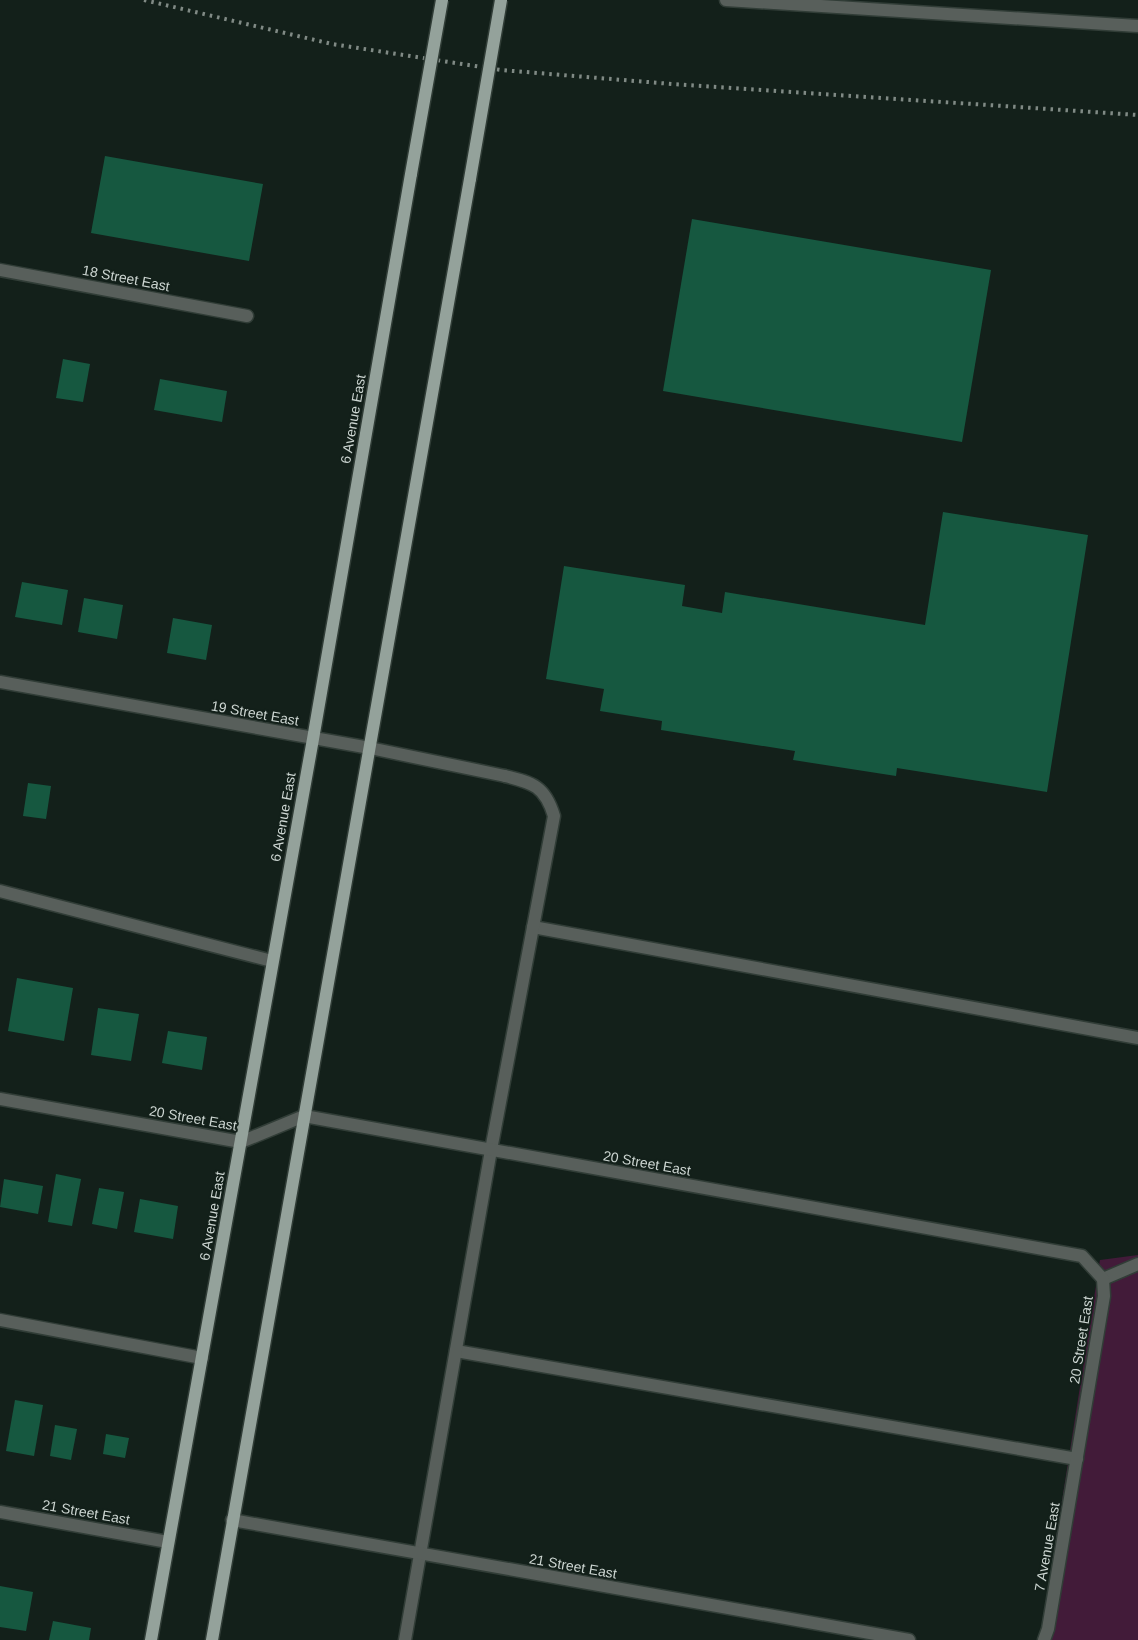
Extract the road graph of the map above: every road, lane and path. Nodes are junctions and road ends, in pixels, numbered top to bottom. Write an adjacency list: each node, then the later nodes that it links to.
1 (442, 0): 8 (main road, 6 Avenue East, bridge)
2 (501, 0): 9 (main road, bridge)
3 (726, 0): 4 (street)
4 (1138, 26)
5 (0, 270): 6 (street, 18 Street East)
6 (247, 316)
7 (0, 682): 8 (street, 19 Street East)
8 (313, 739): 9 (street, 19 Street East); 12 (main road, 6 Avenue East)
9 (370, 748): 11 (street, 19 Street East); 15 (main road)
10 (0, 891): 12 (street)
11 (533, 927): 13 (street); 17 (street, 19 Street East)
12 (272, 960): 16 (main road, 6 Avenue East)
13 (1138, 1038)
14 (0, 1099): 16 (street, 20 Street East)
15 (304, 1116): 16 (street, 20 Street East); 17 (street, 20 Street East); 25 (main road)
16 (241, 1142): 22 (main road, 6 Avenue East)
17 (492, 1150): 19 (street, 20 Street East); 21 (street, 19 Street East)
18 (1138, 1264): 19 (street)
19 (1103, 1279): 23 (street, 20 Street East)
20 (0, 1320): 22 (street)
21 (456, 1351): 23 (street); 27 (street, 19 Street East)
22 (202, 1358): 26 (main road, 6 Avenue East)
23 (1077, 1459): 32 (street, 7 Avenue East)
24 (0, 1512): 26 (street, 21 Street East)
25 (232, 1520): 27 (street, 21 Street East); 29 (main road)
26 (168, 1542): 28 (main road, 6 Avenue East)
27 (419, 1554): 30 (street, 19 Street East); 31 (street, 21 Street East)
28 (151, 1640)
29 (212, 1640)
30 (405, 1640)
31 (909, 1640)
32 (1044, 1640)

